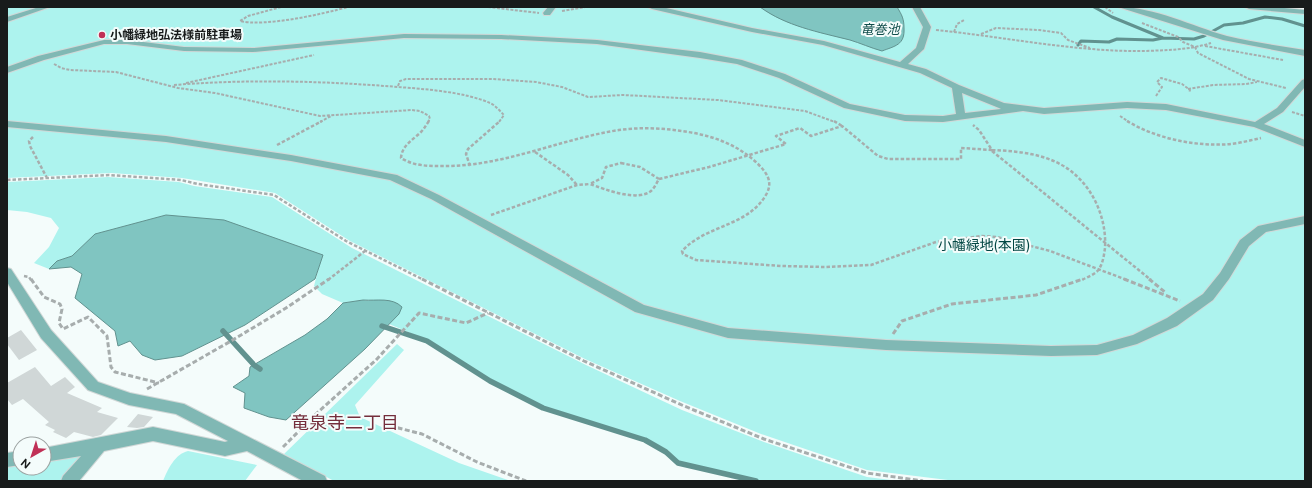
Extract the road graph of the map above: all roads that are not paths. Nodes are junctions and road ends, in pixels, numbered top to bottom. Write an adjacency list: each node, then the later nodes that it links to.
1 (46, 7): 8 (street)
2 (652, 7): 10 (street)
3 (916, 7): 10 (street)
4 (1124, 7): 9 (street)
5 (1249, 7): 6 (street)
6 (1269, 8): 7 (street)
7 (1305, 12)
8 (7, 20)
9 (1305, 53)
10 (902, 65): 13 (street)
11 (7, 70): 15 (street)
12 (1305, 82): 17 (street)
13 (956, 87): 14 (street); 15 (street)
14 (1021, 109): 15 (street); 17 (street)
15 (962, 116)
16 (7, 124): 19 (street)
17 (1257, 125): 18 (street)
18 (1305, 144)
19 (1305, 220)
20 (9, 276): 21 (street)
21 (250, 444): 22 (street); 25 (street)
22 (99, 446): 23 (street); 24 (street)
23 (52, 454)
24 (69, 481)
25 (319, 481)

